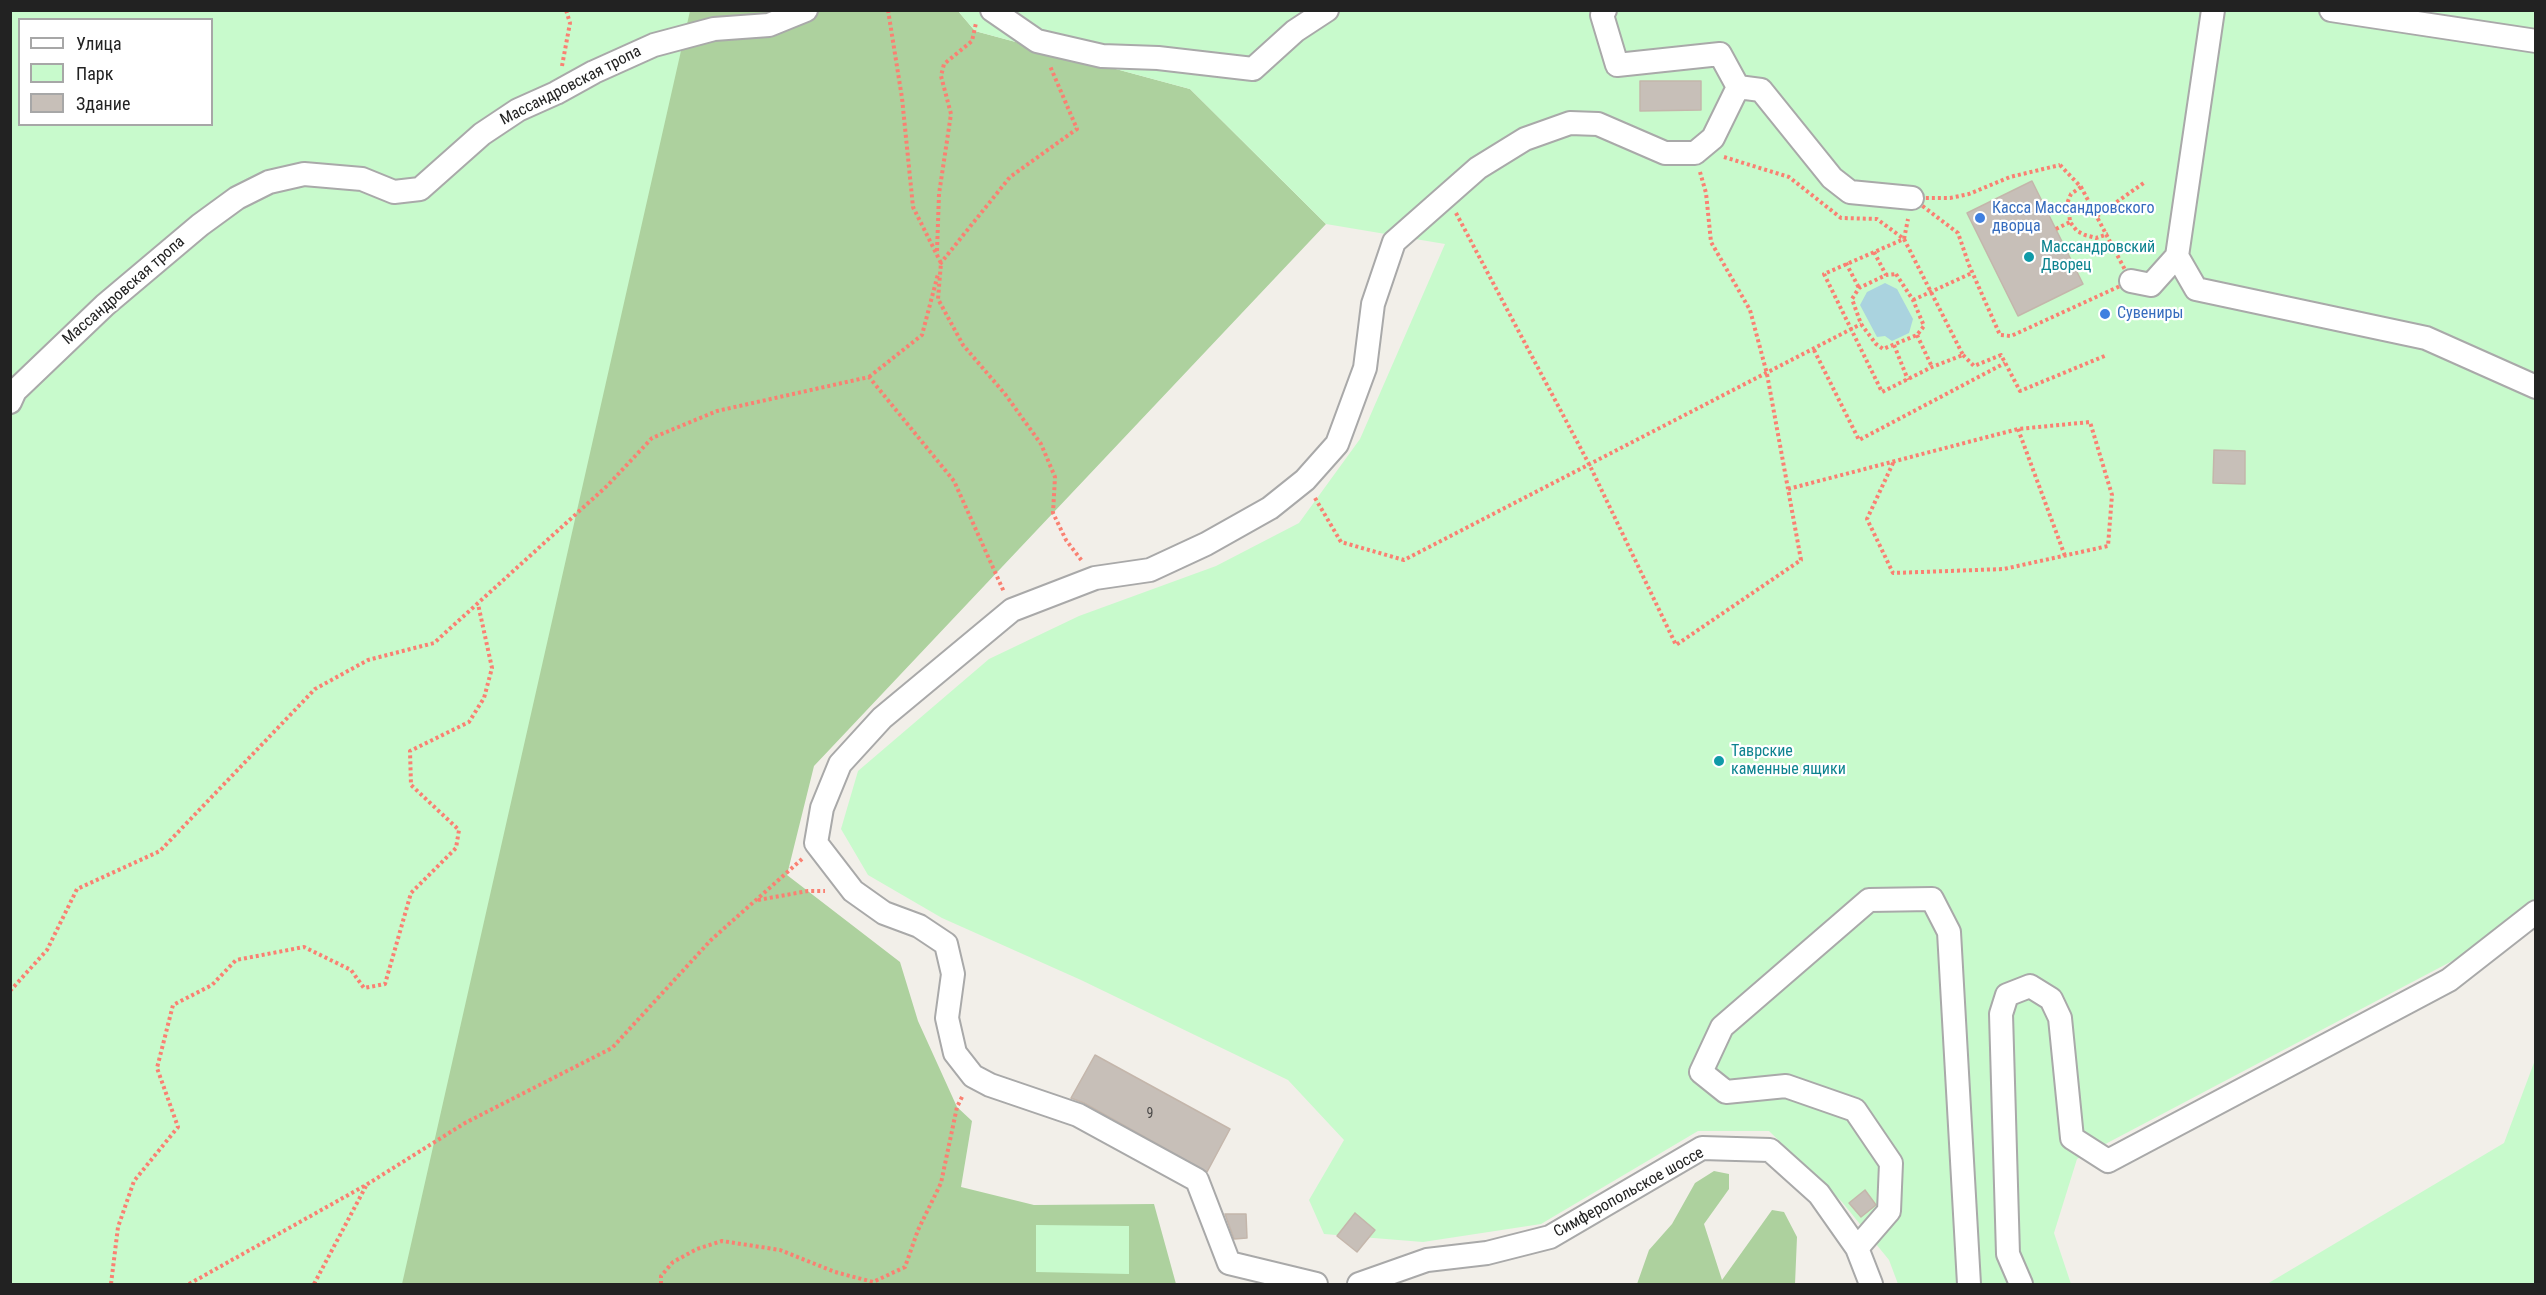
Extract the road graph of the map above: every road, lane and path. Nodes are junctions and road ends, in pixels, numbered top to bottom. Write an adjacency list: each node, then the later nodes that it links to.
1 (566, 10): 12 (path)
2 (806, 10): 12 (street, Массандровская тропа)
3 (888, 10): 24 (path)
4 (1327, 10): 9 (street)
5 (1605, 10): 11 (street)
6 (2213, 10): 25 (street)
7 (2331, 10): 10 (street)
8 (985, 14): 9 (street); 24 (path)
9 (1037, 41): 26 (path)
10 (2535, 41)
11 (1738, 87): 13 (street); 17 (street)
12 (556, 93): 47 (street, Массандровская тропа)
13 (1695, 153): 16 (street); 22 (path); 43 (path)
14 (2145, 182): 18 (path)
15 (2080, 187): 17 (path); 18 (path); 19 (path)
16 (1447, 195): 50 (path); 51 (street)
17 (1912, 198): 28 (path)
18 (2097, 216): 21 (path)
19 (2070, 222): 20 (path); 21 (path)
20 (2056, 229)
21 (2108, 234): 30 (path)
22 (1904, 239): 23 (path); 32 (path)
23 (1874, 252): 27 (path); 29 (path)
24 (937, 255): 26 (path)
25 (2177, 256): 30 (street); 46 (street)
26 (940, 263): 44 (path); 54 (path)
27 (1846, 263): 31 (path); 35 (path)
28 (1972, 273): 30 (path); 32 (path)
29 (1886, 275): 31 (path); 33 (path)
30 (2131, 281)
31 (1859, 288): 34 (path)
32 (1929, 292): 33 (path); 39 (path)
33 (1913, 300): 36 (path)
34 (1861, 324): 35 (path); 37 (path)
35 (1852, 328): 38 (path); 45 (path)
36 (1917, 335): 37 (path); 42 (path)
37 (1894, 345): 45 (path)
38 (1815, 350): 41 (path); 43 (path)
39 (1962, 356): 41 (path); 42 (path)
40 (2107, 356): 41 (path)
41 (2005, 363)
42 (1932, 367): 45 (path)
43 (1767, 374): 50 (path); 52 (path)
44 (868, 377): 55 (path); 56 (path)
45 (1908, 380)
46 (2535, 387)
47 (10, 402)
48 (2018, 429): 49 (path); 53 (path); 53 (path)
49 (1894, 461): 52 (path); 53 (path)
50 (1590, 466): 51 (path); 52 (path)
51 (1305, 480): 54 (street)
52 (1788, 489)
53 (2066, 556)
54 (1095, 578): 56 (street)
55 (478, 604): 61 (path); 65 (path)
56 (1012, 610): 57 (street)
57 (816, 843): 58 (street); 59 (path)
58 (854, 891): 59 (path); 62 (street)
59 (757, 900): 63 (path)
60 (2535, 912): 73 (street)
61 (10, 991)
62 (972, 1076): 68 (path); 69 (street)
63 (366, 1185): 66 (path); 67 (path)
64 (1857, 1248): 70 (street, Симферопольское шоссе); 71 (street, Симферопольское шоссе); 72 (street)
65 (111, 1284)
66 (189, 1284)
67 (314, 1284)
68 (661, 1284)
69 (1316, 1284)
70 (1359, 1284)
71 (1871, 1284)
72 (1969, 1284)
73 (2020, 1284)

